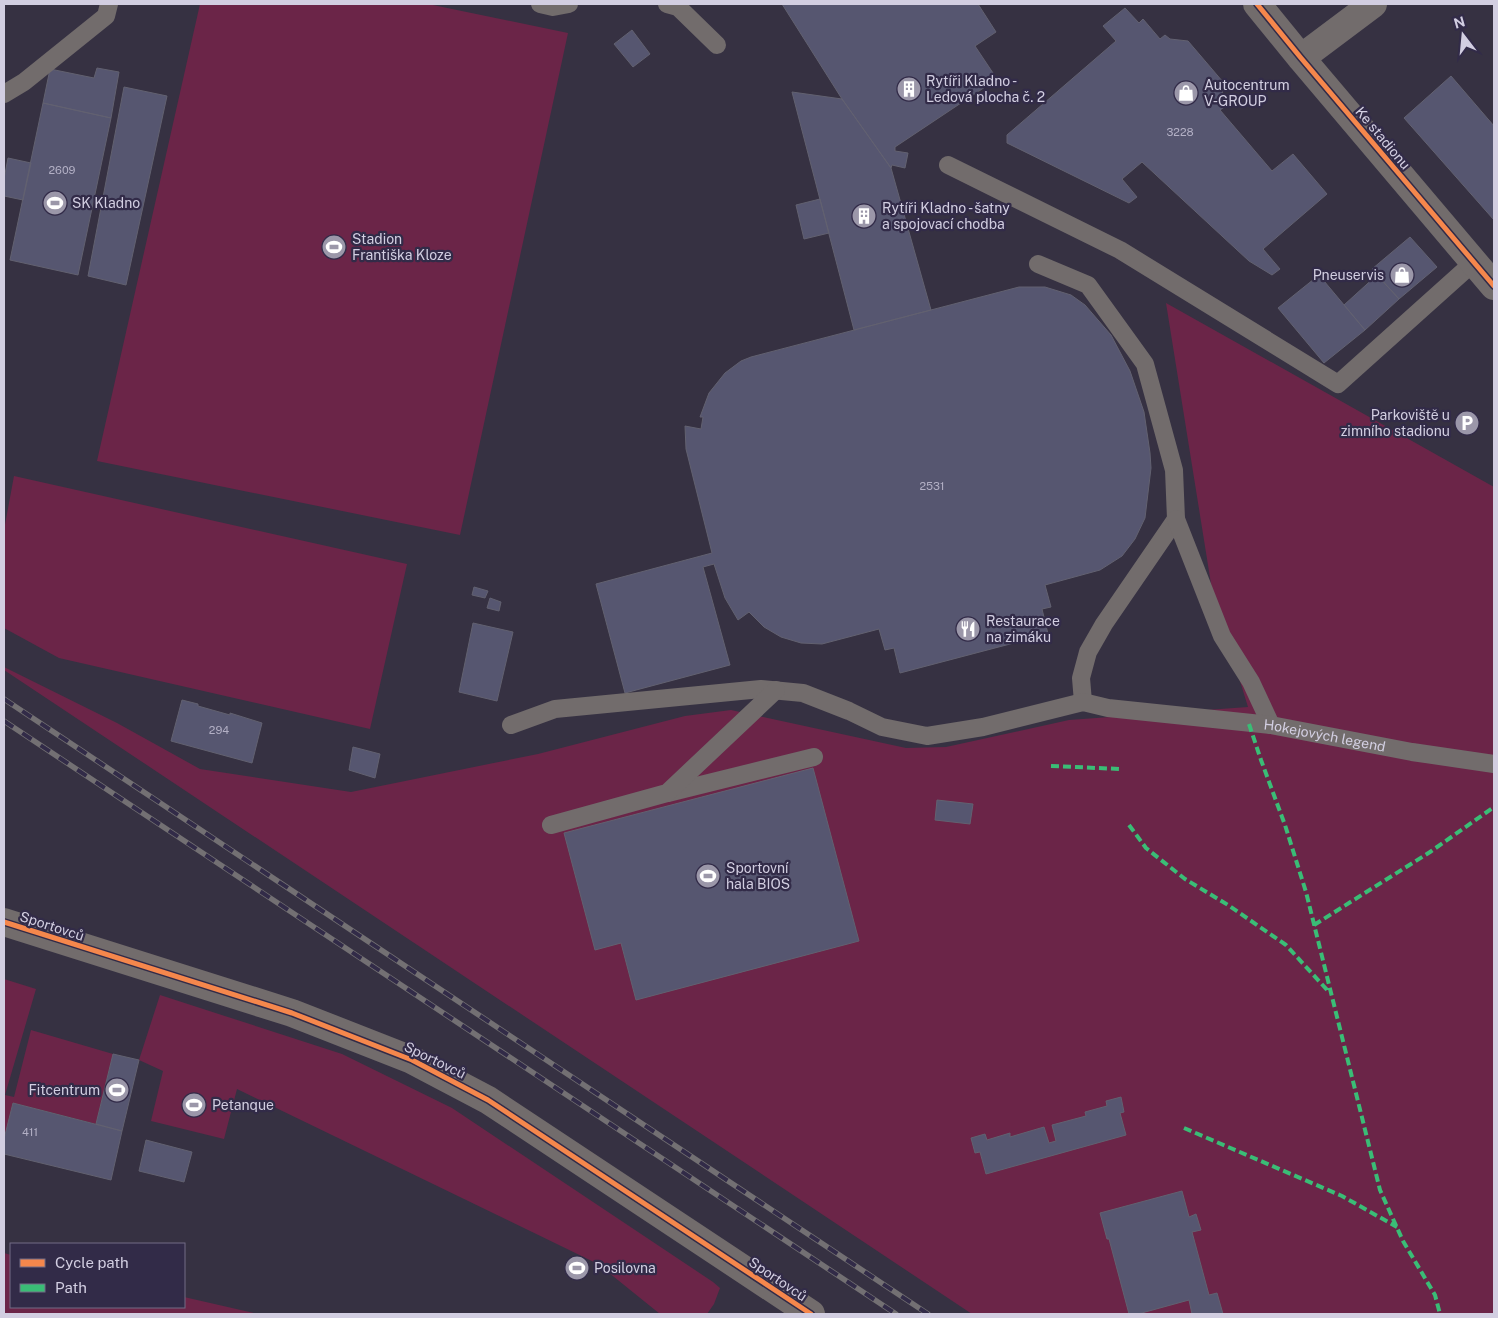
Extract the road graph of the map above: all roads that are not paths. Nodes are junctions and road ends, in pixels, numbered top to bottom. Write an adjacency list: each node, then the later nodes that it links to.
1 (108, 4): 9 (lane)
2 (540, 4): 3 (lane)
3 (569, 4)
4 (667, 4): 7 (lane)
5 (1257, 4): 8 (street, Ke stadionu)
6 (1373, 4): 8 (street)
7 (717, 45)
8 (1301, 58): 11 (street, Ke stadionu)
9 (4, 94)
10 (948, 165): 11 (lane)
11 (1474, 262): 13 (street, Ke stadionu)
12 (1038, 264): 14 (lane)
13 (1494, 286)
14 (1176, 519): 16 (lane); 18 (lane)
15 (776, 690): 16 (lane); 17 (lane); 21 (lane)
16 (1083, 702): 18 (lane, Hokejových legend)
17 (511, 725)
18 (1271, 725): 20 (lane, Hokejových legend)
19 (814, 757): 21 (lane)
20 (1494, 764)
21 (667, 793): 22 (lane)
22 (551, 825)
23 (4, 922): 24 (street, Sportovců)
24 (811, 1314)

